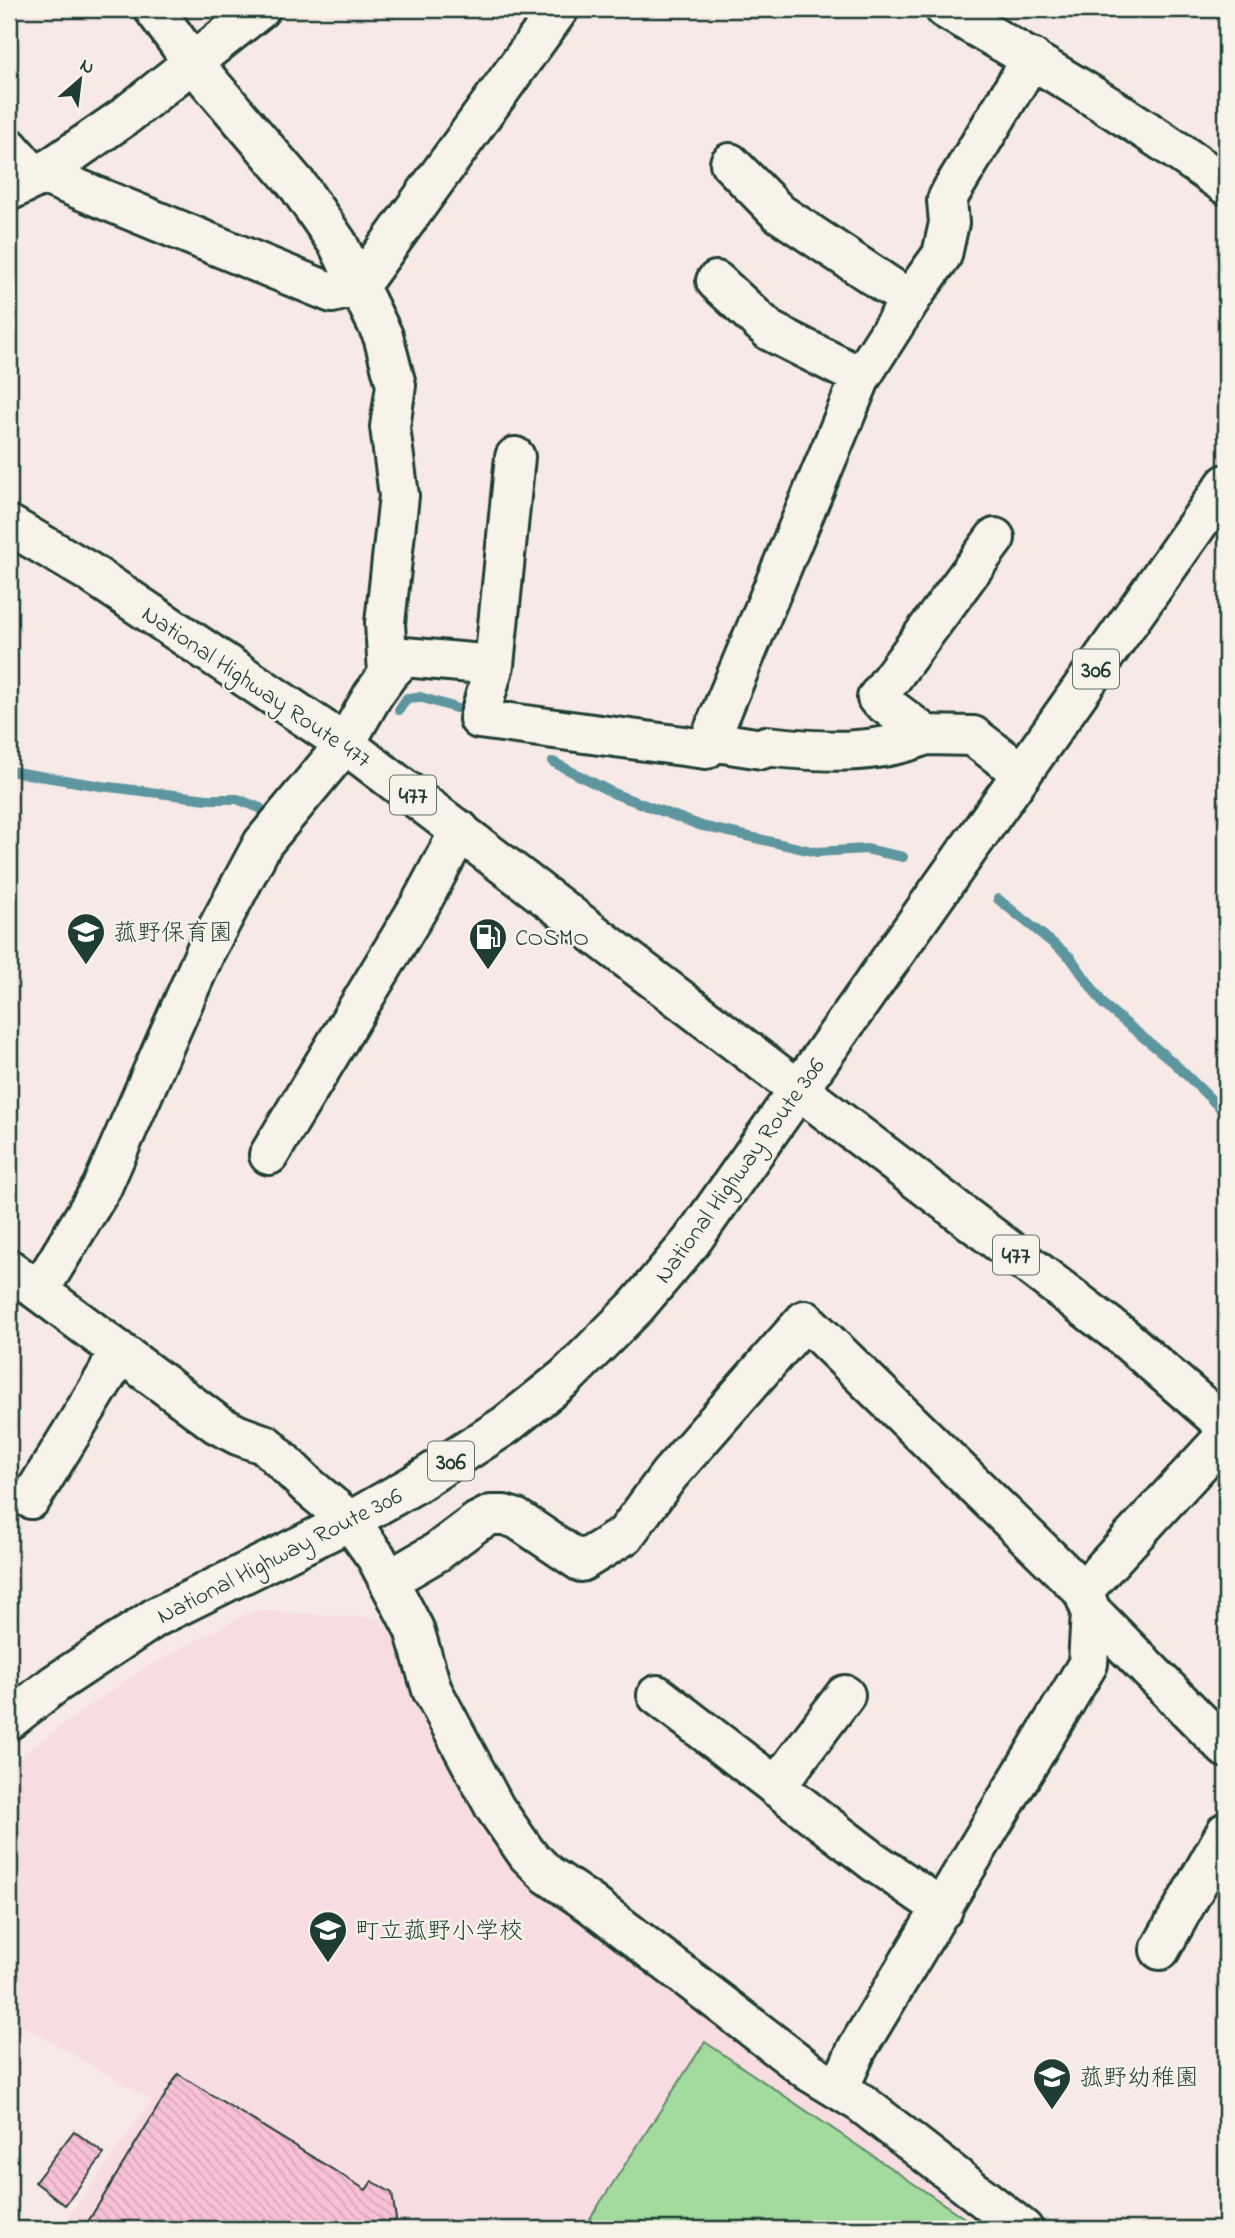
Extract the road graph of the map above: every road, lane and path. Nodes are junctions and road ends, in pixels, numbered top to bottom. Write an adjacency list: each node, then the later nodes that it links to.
1 (154, 9): 6 (main road)
2 (260, 9): 6 (main road)
3 (559, 9): 12 (main road)
4 (945, 9): 5 (main road)
5 (1032, 58): 10 (main road); 13 (main road)
6 (192, 63): 9 (main road); 12 (main road)
7 (9, 147): 9 (main road)
8 (730, 163): 13 (main road)
9 (29, 181): 12 (main road)
10 (1226, 185)
11 (716, 281): 14 (main road)
12 (359, 286): 20 (main road)
13 (909, 300): 14 (main road)
14 (861, 377): 22 (main road)
15 (515, 457): 19 (main road)
16 (1226, 484): 24 (main road, National Highway Route 306 / 306)
17 (9, 525): 23 (main road, National Highway Route 477 / 477)
18 (995, 538): 21 (main road)
19 (494, 665): 20 (main road); 22 (main road)
20 (388, 674): 23 (main road)
21 (926, 735): 22 (main road); 24 (main road)
22 (710, 741)
23 (345, 744): 25 (main road, National Highway Route 477 / 477); 29 (main road)
24 (1022, 773): 26 (main road, National Highway Route 306 / 306)
25 (460, 830): 26 (main road, National Highway Route 477 / 477); 27 (main road)
26 (799, 1091): 31 (main road, National Highway Route 477 / 477); 34 (main road, National Highway Route 306 / 306)
27 (269, 1155)
28 (9, 1269): 29 (main road)
29 (39, 1291): 30 (main road)
30 (117, 1349): 33 (main road); 34 (main road)
31 (1226, 1426)
32 (1226, 1435): 36 (main road)
33 (31, 1499)
34 (350, 1521): 35 (main road); 39 (main road, National Highway Route 306 / 306)
35 (389, 1580): 36 (main road); 45 (main road)
36 (1087, 1601): 40 (main road); 43 (main road)
37 (657, 1695): 41 (main road)
38 (845, 1695): 41 (main road)
39 (9, 1720)
40 (1226, 1748)
41 (776, 1787): 43 (main road)
42 (1226, 1832): 44 (main road)
43 (943, 1909): 45 (main road)
44 (1160, 1950)
45 (839, 2089): 46 (main road)
46 (1023, 2229)

